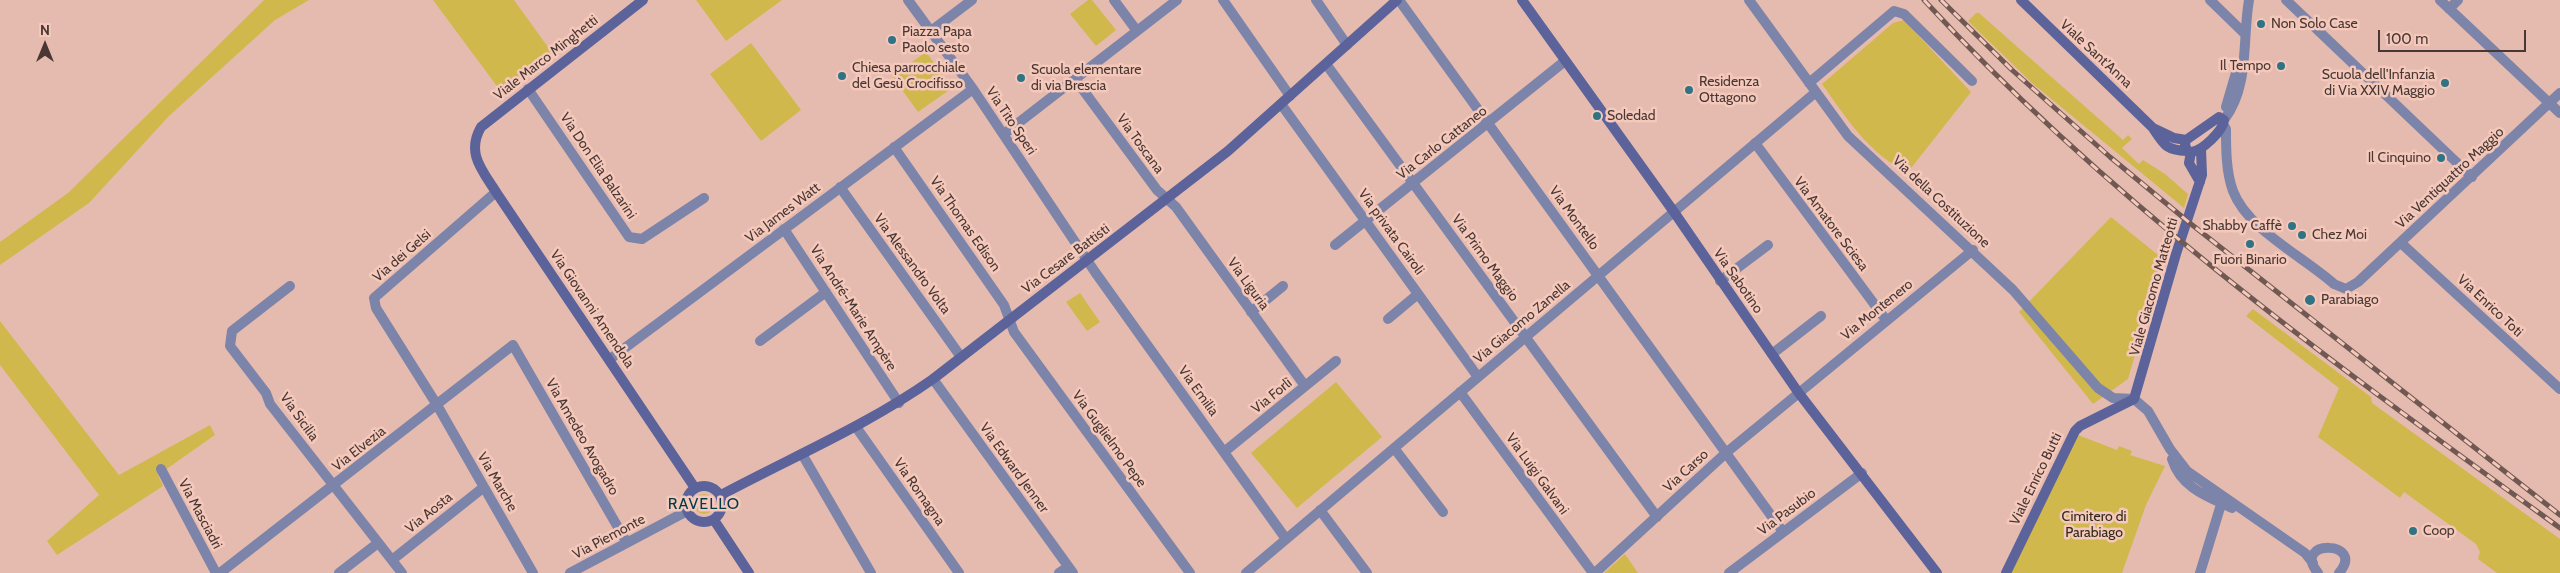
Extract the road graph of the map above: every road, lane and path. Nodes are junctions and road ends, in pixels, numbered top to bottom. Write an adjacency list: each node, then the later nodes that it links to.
1 (643, 0): 27 (street, Viale Marco Minghetti)
2 (908, 0): 18 (street, Via Tito Speri)
3 (972, 0): 18 (street)
4 (1114, 0): 19 (street)
5 (1177, 0): 19 (street)
6 (1223, 0): 31 (street)
7 (1316, 0): 21 (street)
8 (1398, 0): 21 (street, Via Cesare Battisti); 36 (street, Via Montello)
9 (1522, 0): 22 (street, Via Sabotino)
10 (1749, 0): 26 (street, Via della Costituzione)
11 (2021, 0): 41 (street, Viale Sant'Anna)
12 (2210, 0): 20 (street)
13 (2249, 0): 20 (street)
14 (2286, 0): 43 (street)
15 (2440, 0): 17 (street)
16 (2458, 0): 17 (street)
17 (2449, 9): 32 (street)
18 (931, 31): 28 (street, Via Tito Speri)
19 (1137, 31): 24 (street)
20 (2245, 34): 35 (street)
21 (1347, 45): 23 (street, Via Cesare Battisti)
22 (1565, 61): 36 (street, Via Carlo Cattaneo); 50 (street, Via Sabotino)
23 (1326, 64): 31 (street, Via Cesare Battisti); 45 (street, Via Primo Maggio)
24 (1075, 79): 37 (street); 49 (street, Via Toscana)
25 (1972, 81): 26 (street)
26 (1809, 83): 29 (street, Via della Costituzione)
27 (528, 89): 38 (street, Viale Marco Minghetti); 48 (street, Via Don Elia Balzarini)
28 (973, 89): 37 (street, Via Tito Speri); 40 (street, Via James Watt)
29 (1816, 92): 39 (street, Via Giacomo Zanella); 56 (street, Via della Costituzione)
30 (2560, 93): 32 (street, Via Ventiquattro Maggio)
31 (1290, 96): 33 (street, Via Cesare Battisti)
32 (2550, 103): 34 (street); 43 (street, Via Ventiquattro Maggio)
33 (1281, 104): 49 (street, Via Cesare Battisti); 51 (street, Via privata Cairoli)
34 (2560, 113)
35 (2222, 120): 41 (street); 42 (street); 53 (street, Via Ventiquattro Maggio)
36 (1488, 124): 45 (street, Via Carlo Cattaneo); 58 (street, Via Montello)
37 (1004, 134): 57 (street, Via Tito Speri)
38 (475, 144): 47 (street, Via Giovanni Amendola)
39 (1755, 144): 50 (street, Via Giacomo Zanella); 68 (street, Via Amatore Sciesa)
40 (894, 147): 46 (street, Via James Watt); 66 (street, Via Thomas Edison)
41 (2188, 148): 42 (street); 44 (street)
42 (2201, 149): 44 (street, Viale Giacomo Matteotti)
43 (2472, 177): 53 (street, Via Ventiquattro Maggio)
44 (2200, 182): 82 (street, Viale Giacomo Matteotti)
45 (1413, 183): 51 (street, Via Carlo Cattaneo); 69 (street, Via Primo Maggio)
46 (840, 188): 52 (street, Via James Watt); 73 (street, Via Alessandro Volta)
47 (496, 192): 74 (street, Via Giovanni Amendola); 84 (street, Via dei Gelsi)
48 (704, 198)
49 (1167, 199): 57 (street, Via Cesare Battisti); 64 (street, Via Liguria)
50 (1674, 212): 58 (street, Via Giacomo Zanella); 59 (street, Via Sabotino)
51 (1366, 221): 54 (street, Via Carlo Cattaneo); 63 (street, Via privata Cairoli)
52 (784, 229): 62 (street, Via André-Marie Ampère); 74 (street, Via James Watt)
53 (2401, 243): 79 (street, Via Enrico Toti)
54 (1335, 245)
55 (1768, 245): 59 (street)
56 (1973, 250): 68 (street, Via Montenero); 82 (street, Via della Costituzione)
57 (1088, 260): 66 (street, Via Cesare Battisti); 87 (street, Via Emilia)
58 (1598, 276): 69 (street, Via Giacomo Zanella); 88 (street, Via Montello)
59 (1720, 281): 72 (street, Via Sabotino)
60 (290, 286): 92 (street, Via Sicilia)
61 (1283, 286): 64 (street)
62 (826, 292): 70 (street); 83 (street, Via André-Marie Ampère)
63 (1418, 294): 67 (street); 76 (street, Via privata Cairoli)
64 (1251, 312): 78 (street, Via Liguria)
65 (1822, 316): 72 (street)
66 (1010, 319): 73 (street, Via Cesare Battisti); 122 (street, Via Guglielmo Pepe)
67 (1388, 319)
68 (1886, 320): 81 (street, Via Montenero)
69 (1526, 337): 76 (street, Via Giacomo Zanella); 100 (street, Via Primo Maggio)
70 (760, 341)
71 (513, 345): 84 (street, Via Elvezia); 106 (street, Via Amedeo Avogadro)
72 (1772, 354): 81 (street, Via Sabotino)
73 (961, 357): 77 (street, Via Cesare Battisti)
74 (610, 358): 94 (street, Via Giovanni Amendola)
75 (1336, 361): 78 (street, Via Forlì)
76 (1478, 377): 80 (street, Via Giacomo Zanella)
77 (933, 379): 83 (street, Via Cesare Battisti); 110 (street, Via Edward Jenner)
78 (1305, 386): 87 (street, Via Forlì)
79 (2560, 389)
80 (1460, 392): 86 (street, Via Giacomo Zanella); 125 (street, Via Luigi Galvani)
81 (1798, 392): 88 (street, Via Carso); 91 (street, Via Sabotino)
82 (2134, 399): 96 (street); 128 (street, Viale Enrico Butti)
83 (899, 403): 85 (street, Via Cesare Battisti)
84 (437, 405): 92 (street, Via Elvezia); 93 (street, Via Marche)
85 (856, 427): 89 (street, Via Cesare Battisti); 120 (street, Via Romagna)
86 (1394, 448): 97 (street, Via Giacomo Zanella); 99 (street)
87 (1224, 452): 103 (street, Via Emilia)
88 (1726, 452): 100 (street, Via Carso); 102 (street, Via Montello)
89 (802, 454): 95 (street, Via Cesare Battisti); 119 (street)
90 (161, 469): 112 (street, Via Masciadri)
91 (1862, 473): 102 (street, Via Pasubio); 127 (street, Via Sabotino)
92 (334, 486): 105 (street, Via Sicilia); 113 (street, Via Elvezia)
93 (484, 487): 108 (street, Via Aosta); 116 (street, Via Marche)
94 (695, 488): 95 (street); 98 (street)
95 (721, 495): 101 (street)
96 (2223, 500): 104 (street); 129 (street)
97 (1320, 510): 103 (street, Via Giacomo Zanella); 124 (street)
98 (687, 511): 101 (street); 106 (street, Via Piemonte)
99 (1443, 512)
100 (1657, 517): 125 (street, Via Carso)
101 (714, 520): 118 (street)
102 (1783, 532): 126 (street, Via Pasubio)
103 (1286, 539): 123 (street, Via Giacomo Zanella)
104 (2285, 539): 107 (street); 109 (street)
105 (378, 543): 108 (street, Via Sicilia); 114 (street)
106 (627, 543): 117 (street, Via Piemonte)
107 (2321, 548): 109 (street); 111 (street)
108 (392, 560): 115 (street, Via Sicilia)
109 (2315, 569)
110 (1070, 570): 121 (street)
111 (2343, 570)
112 (216, 573)
113 (220, 573)
114 (339, 573)
115 (402, 573)
116 (533, 573)
117 (570, 573)
118 (750, 573)
119 (871, 573)
120 (959, 573)
121 (1059, 573)
122 (1190, 573)
123 (1246, 573)
124 (1367, 573)
125 (1594, 573)
126 (1729, 573)
127 (1937, 573)
128 (2006, 573)
129 (2200, 573)

